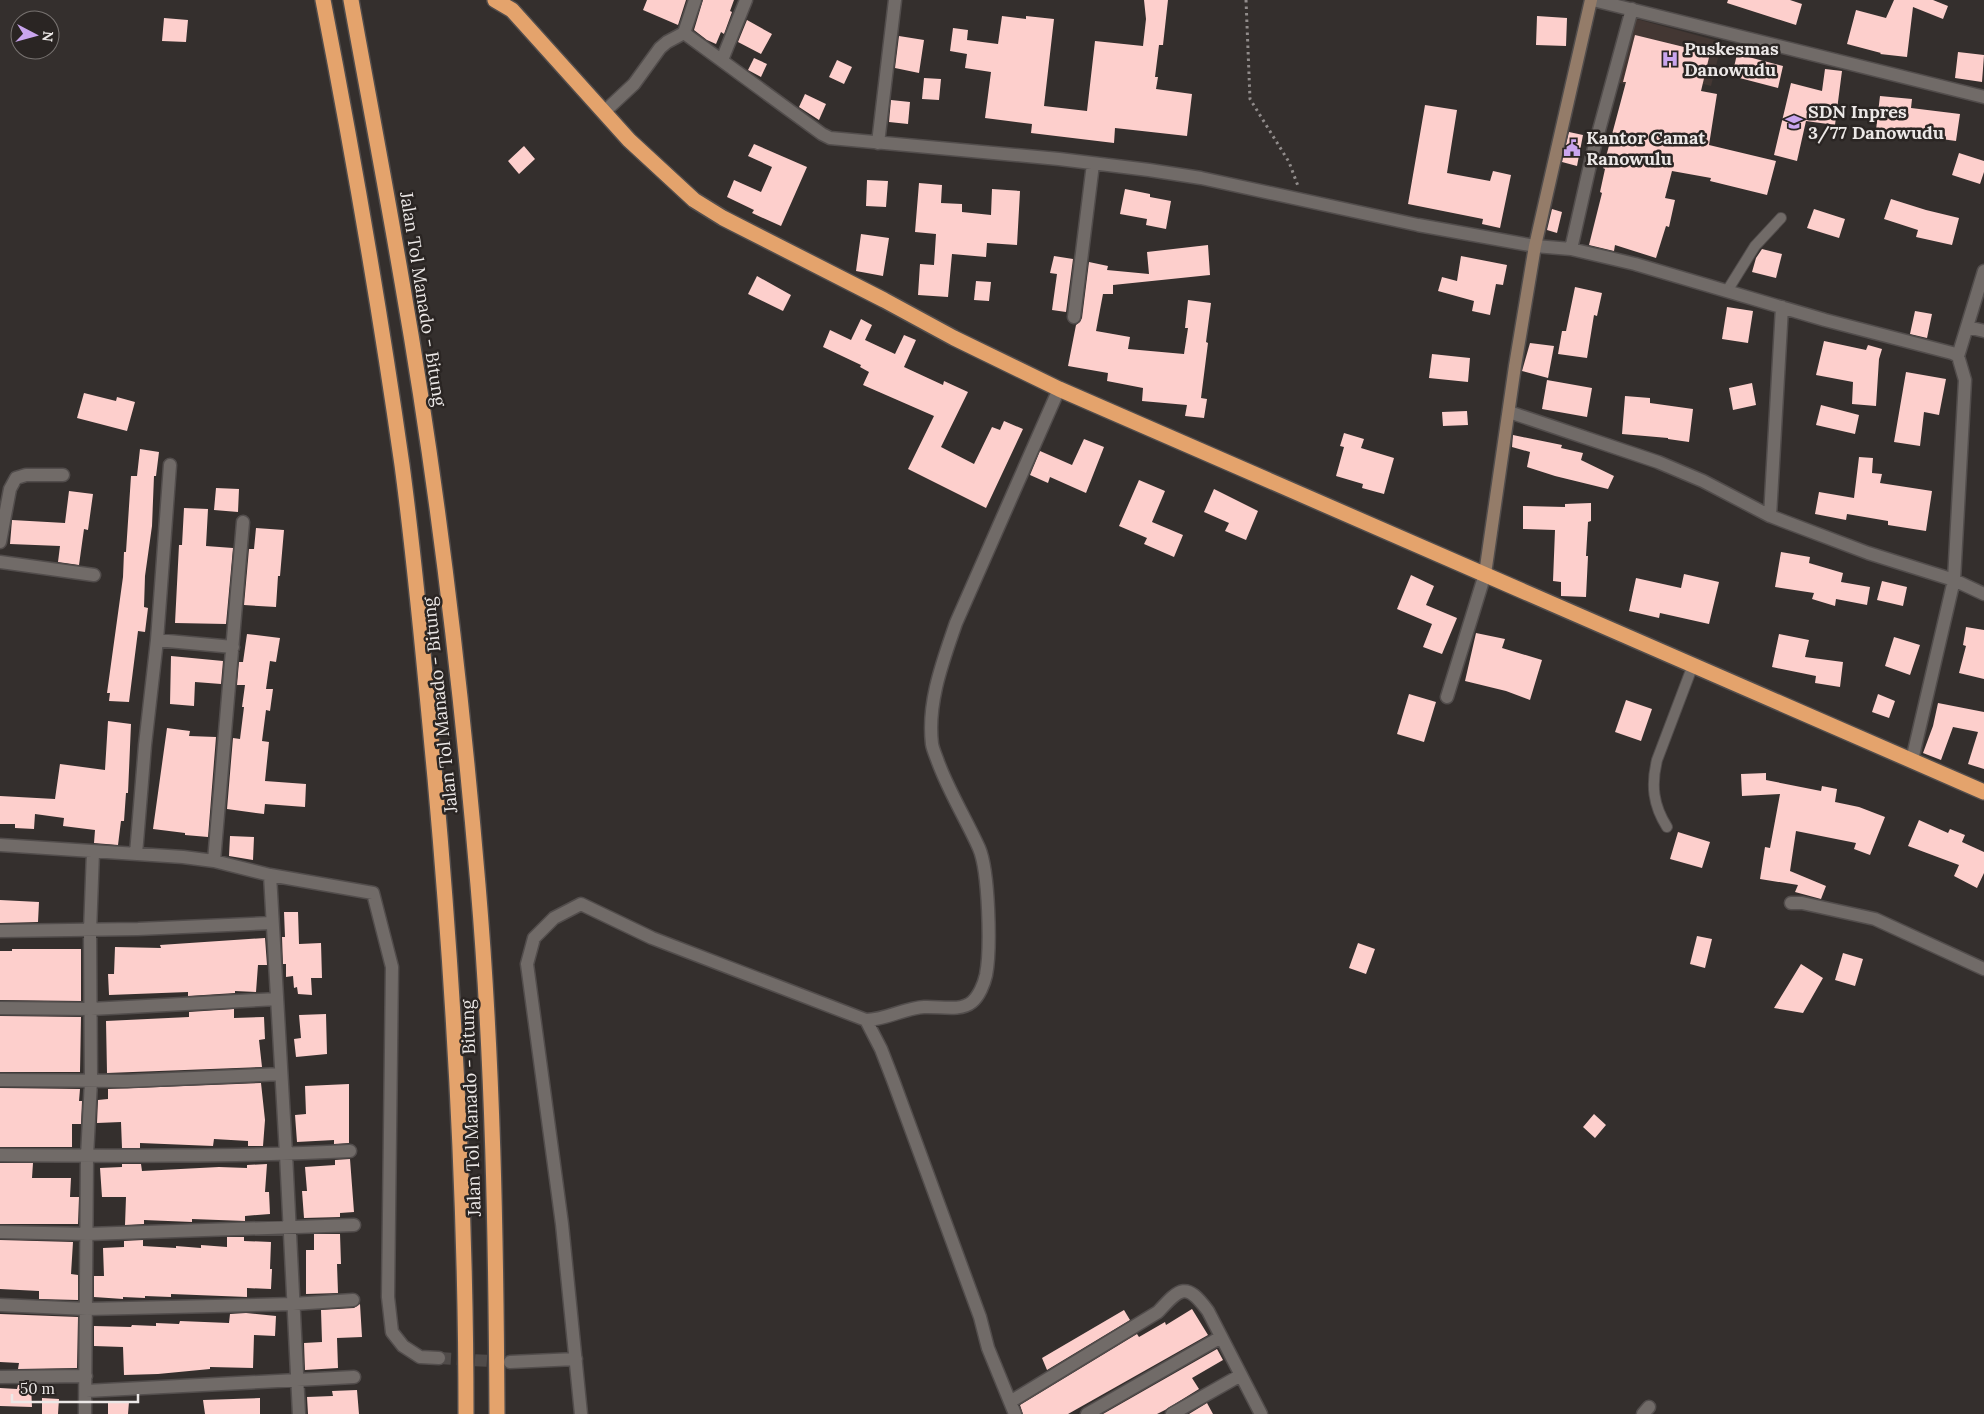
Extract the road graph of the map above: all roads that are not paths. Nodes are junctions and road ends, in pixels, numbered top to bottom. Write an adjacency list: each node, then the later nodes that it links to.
1 (324, 0): 87 (highway, Jalan Tol Manado - Bitung)
2 (351, 0): 88 (highway, Jalan Tol Manado - Bitung)
3 (495, 0): 8 (highway)
4 (695, 0): 10 (street)
5 (746, 0): 11 (street)
6 (895, 0): 14 (street)
7 (1592, 0): 9 (street); 17 (street)
8 (508, 5): 13 (highway)
9 (1632, 9): 12 (street); 18 (street)
10 (684, 33): 11 (street); 13 (street)
11 (722, 60): 14 (street)
12 (1984, 97)
13 (603, 113): 26 (highway)
14 (878, 143): 15 (street)
15 (1093, 164): 17 (street); 22 (street)
16 (1781, 218): 20 (lane)
17 (1535, 246): 18 (street); 27 (street)
18 (1571, 249): 20 (street)
19 (1984, 271): 23 (street)
20 (1727, 290): 21 (street)
21 (1782, 306): 25 (street); 30 (street)
22 (1074, 317)
23 (1967, 327): 24 (street); 25 (street)
24 (1984, 331)
25 (1958, 356): 36 (street)
26 (1059, 390): 34 (highway); 58 (street)
27 (1509, 412): 30 (street); 34 (street)
28 (170, 465): 38 (street)
29 (63, 475): 32 (street)
30 (1770, 516): 36 (street)
31 (243, 522): 39 (street)
32 (0, 542)
33 (0, 562): 35 (street)
34 (1485, 574): 40 (highway); 41 (street)
35 (94, 575)
36 (1954, 580): 37 (street); 42 (street)
37 (1984, 594)
38 (157, 640): 39 (street); 47 (street)
39 (233, 647): 48 (street)
40 (1693, 665): 42 (highway); 44 (lane)
41 (1447, 697)
42 (1912, 760): 43 (highway)
43 (1984, 792)
44 (1667, 827)
45 (0, 845): 46 (street)
46 (93, 852): 47 (street); 53 (street)
47 (136, 854): 48 (street)
48 (214, 861): 49 (street)
49 (270, 875): 51 (street); 75 (street)
50 (1791, 903): 54 (street)
51 (271, 923): 53 (street); 55 (street)
52 (0, 931): 53 (street)
53 (90, 931): 57 (street)
54 (1984, 969)
55 (278, 999): 57 (street); 59 (street)
56 (0, 1008): 57 (street)
57 (91, 1009): 61 (street)
58 (866, 1020): 76 (street); 84 (street)
59 (281, 1074): 61 (street); 63 (street)
60 (0, 1080): 61 (street)
61 (91, 1082): 65 (street)
62 (350, 1151): 63 (street)
63 (286, 1154): 65 (street); 67 (street)
64 (0, 1155): 65 (street)
65 (87, 1156): 69 (street)
66 (354, 1225): 67 (street)
67 (290, 1228): 69 (street); 71 (street)
68 (0, 1232): 69 (street)
69 (88, 1234): 73 (street)
70 (353, 1300): 71 (street)
71 (293, 1304): 73 (street); 82 (street)
72 (0, 1305): 73 (street)
73 (87, 1310): 79 (street)
74 (1221, 1337): 78 (street); 84 (street); 90 (street)
75 (439, 1358)
76 (576, 1358): 77 (street); 89 (street)
77 (510, 1362)
78 (1240, 1375): 91 (street); 92 (street)
79 (86, 1376): 80 (street); 83 (street)
80 (0, 1377)
81 (354, 1377): 82 (street)
82 (297, 1380): 83 (street); 86 (street)
83 (86, 1391): 85 (street)
84 (1012, 1408)
85 (85, 1414)
86 (298, 1414)
87 (466, 1414)
88 (497, 1414)
89 (581, 1414)
90 (1087, 1414)
91 (1172, 1414)
92 (1261, 1414)

